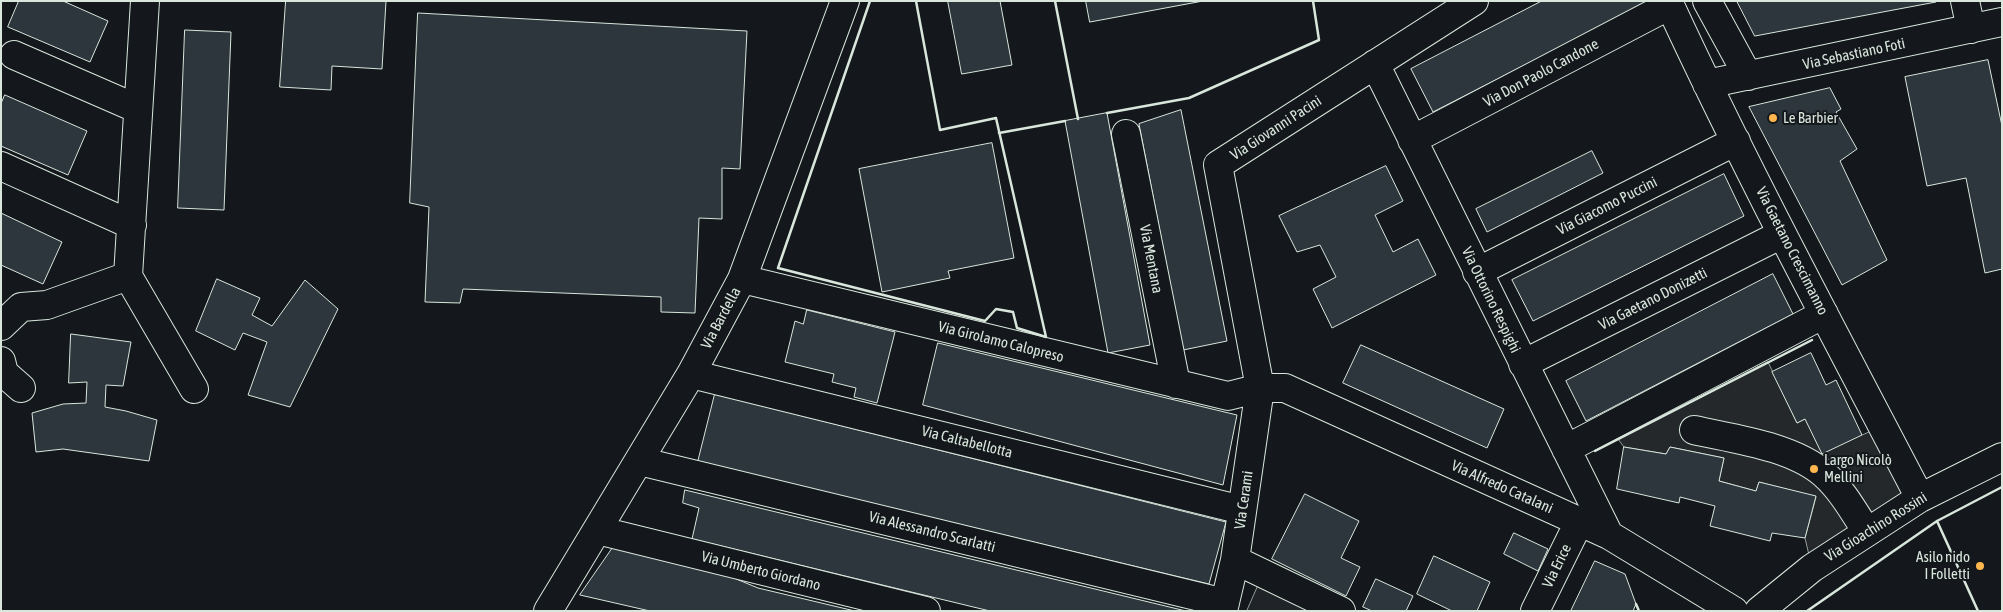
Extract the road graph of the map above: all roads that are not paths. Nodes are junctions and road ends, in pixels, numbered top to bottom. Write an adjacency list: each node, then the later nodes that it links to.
1 (145, 1): 13 (street)
2 (845, 1): 22 (street, Via Bardella)
3 (1474, 1): 10 (street, Via Giovanni Pacini)
4 (1708, 1): 11 (street)
5 (1965, 1): 8 (street)
6 (1669, 3): 12 (street, Via Gaetano Crescimanno); 15 (street, Via Don Paolo Candone)
7 (2002, 22): 8 (street, Via Sebastiano Foti)
8 (1970, 29): 11 (street, Via Sebastiano Foti)
9 (14, 55): 13 (street)
10 (1374, 64): 15 (street, Via Ottorino Respighi); 30 (street, Via Giovanni Pacini)
11 (1748, 76): 12 (street, Via Sebastiano Foti)
12 (1707, 84): 16 (street, Via Gaetano Crescimanno)
13 (138, 109): 18 (street)
14 (1126, 134): 28 (street, Via Mentana)
15 (1412, 140): 20 (street, Via Ottorino Respighi)
16 (1736, 141): 19 (street, Via Gaetano Crescimanno); 20 (street, Via Giacomo Puccini)
17 (1, 166): 18 (street)
18 (132, 226): 21 (street)
19 (1782, 234): 23 (street, Via Gaetano Crescimanno); 26 (street, Via Gaetano Donizetti)
20 (1477, 272): 26 (street, Via Ottorino Respighi)
21 (128, 276): 24 (street); 31 (street)
22 (742, 279): 27 (street, Via Bardella); 28 (street, Via Girolamo Calopreso)
23 (1824, 314): 33 (street); 36 (street, Via Gaetano Crescimanno)
24 (1, 326)
25 (1, 361): 29 (street)
26 (1523, 364): 33 (street, Via Ottorino Respighi)
27 (692, 374): 35 (street, Via Bardella); 37 (street, Via Caltabellotta)
28 (1176, 384): 30 (street, Via Girolamo Calopreso)
29 (21, 388)
30 (1260, 388): 37 (street, Via Cerami); 38 (street, Via Alfredo Catalani)
31 (194, 389)
32 (1694, 430): 40 (street)
33 (1566, 449): 41 (street, Via Ottorino Respighi)
34 (2002, 457): 36 (street, Via Gioachino Rossini)
35 (639, 461): 39 (street, Via Bardella); 43 (street, Via Alessandro Scarlatti)
36 (1920, 498): 40 (street, Via Gioachino Rossini)
37 (1242, 510): 42 (street, Via Cerami)
38 (1579, 522): 41 (street, Via Alfredo Catalani); 47 (street, Via Erice)
39 (597, 530): 44 (street, Via Bardella); 45 (street, Via Umberto Giordano)
40 (1867, 532): 49 (street, Via Gioachino Rossini)
41 (1609, 535): 48 (street, Via Alfredo Catalani)
42 (1235, 560): 43 (street, Via Cerami); 46 (street)
43 (1224, 607)
44 (548, 611)
45 (926, 611)
46 (1341, 611)
47 (1535, 611)
48 (1734, 611)
49 (1759, 611)

